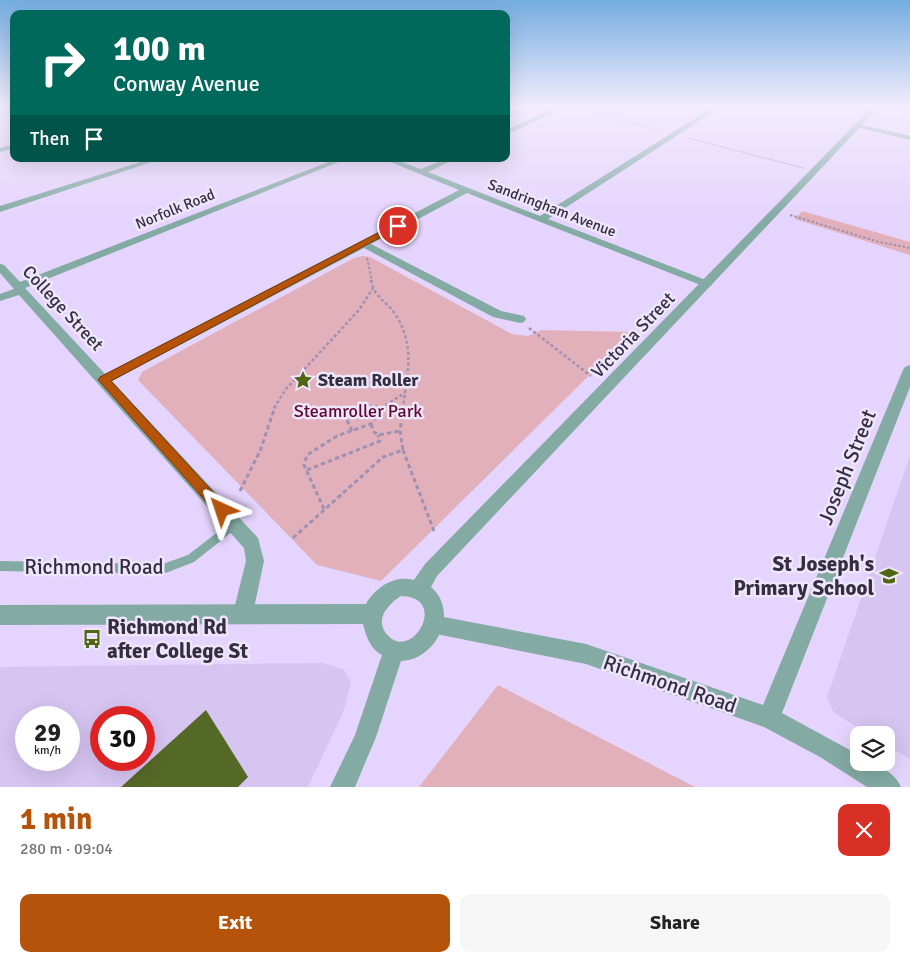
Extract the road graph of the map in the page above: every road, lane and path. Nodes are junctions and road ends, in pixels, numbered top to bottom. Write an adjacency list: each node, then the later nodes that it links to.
1 (660, 144): 13 (street)
2 (710, 144): 8 (path)
3 (841, 144): 17 (street, Victoria Street)
4 (148, 162): 11 (street)
5 (334, 162): 18 (street, Norfolk Road)
6 (395, 162): 9 (street, Sandringham Avenue)
7 (444, 162): 9 (street)
8 (805, 169)
9 (422, 172): 10 (street, Sandringham Avenue)
10 (466, 190): 13 (street, Sandringham Avenue); 14 (street)
11 (0, 209)
12 (790, 215): 15 (path)
13 (540, 220): 17 (street, Sandringham Avenue)
14 (368, 246): 19 (path); 21 (street); 24 (street)
15 (910, 248)
16 (0, 267): 18 (street, College Street)
17 (706, 284): 39 (street, Victoria Street)
18 (19, 288): 20 (street, Norfolk Road); 24 (street, College Street)
19 (373, 288): 25 (path); 33 (path)
20 (0, 298)
21 (520, 319): 23 (path)
22 (910, 370): 45 (street, Joseph Street)
23 (591, 376)
24 (104, 380): 35 (street, College Street)
25 (405, 393): 26 (path); 29 (path)
26 (382, 407): 27 (path); 28 (path)
27 (371, 424): 28 (path); 30 (path)
28 (352, 431): 32 (path)
29 (400, 431): 30 (path); 31 (path)
30 (378, 435): 32 (path)
31 (403, 450): 34 (path); 36 (path)
32 (307, 470): 34 (path)
33 (240, 491)
34 (324, 509): 37 (path)
35 (234, 524): 38 (lane, Richmond Road); 40 (street, College Street)
36 (434, 531)
37 (293, 538)
38 (0, 566)
39 (418, 590): 41 (street); 43 (street)
40 (243, 613): 41 (street); 42 (street)
41 (372, 614): 44 (street)
42 (0, 615)
43 (433, 625): 44 (street); 45 (street, Richmond Road)
44 (394, 650): 46 (street)
45 (769, 718): 47 (street, Richmond Road)
46 (342, 787)
47 (889, 787)

